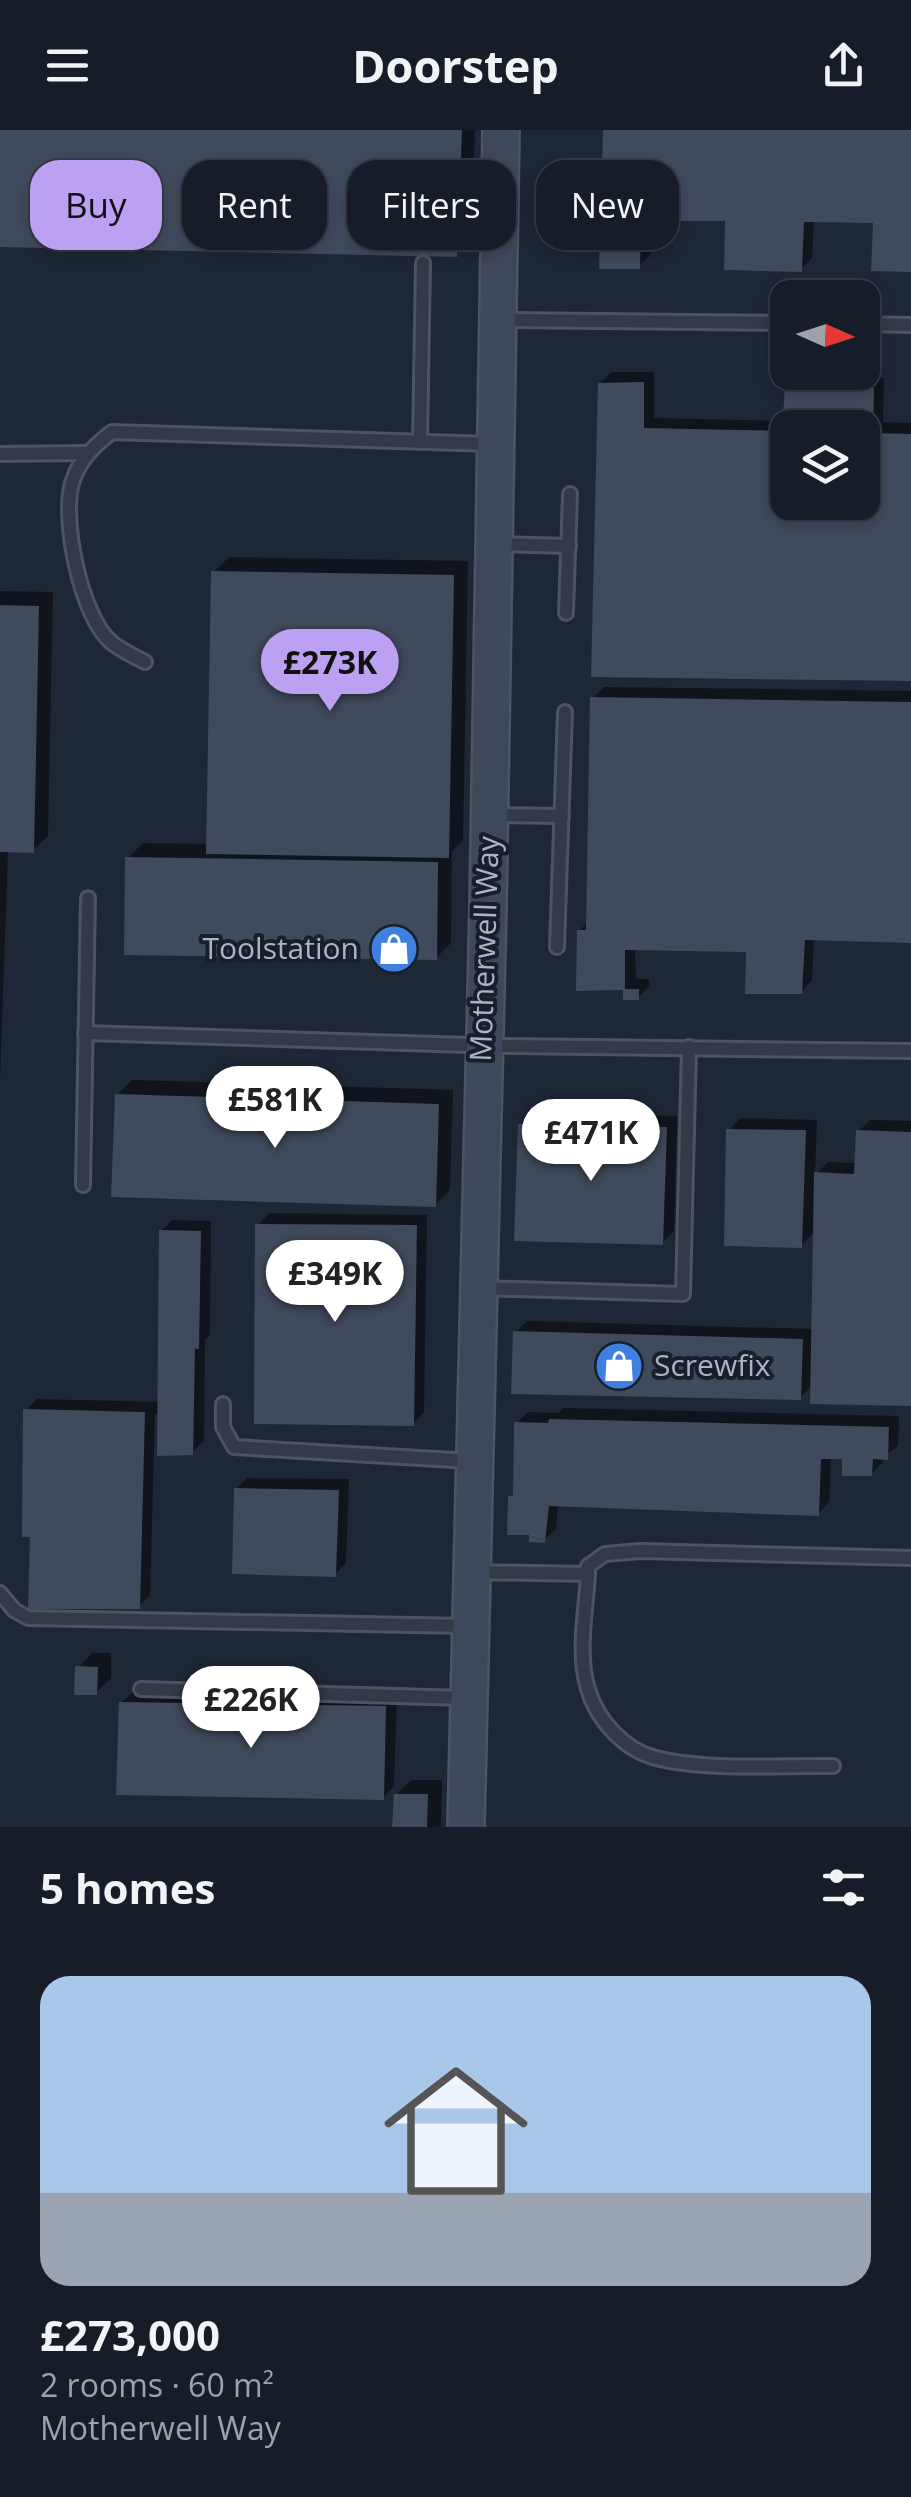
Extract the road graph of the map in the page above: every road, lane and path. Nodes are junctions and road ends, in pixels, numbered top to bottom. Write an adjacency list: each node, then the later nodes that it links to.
1 (500, 130): 3 (street, Motherwell Way)
2 (424, 263): 7 (lane)
3 (496, 320): 4 (lane); 8 (street, Motherwell Way)
4 (770, 323)
5 (880, 324): 6 (lane)
6 (911, 324)
7 (420, 442): 8 (lane); 9 (lane)
8 (494, 444): 12 (street, Motherwell Way)
9 (86, 453): 10 (lane); 15 (lane)
10 (0, 454)
11 (570, 494): 13 (lane)
12 (493, 544): 13 (lane); 17 (street, Motherwell Way)
13 (569, 546): 14 (lane)
14 (566, 613)
15 (145, 662)
16 (565, 712): 18 (lane)
17 (489, 815): 18 (lane); 22 (street, Motherwell Way)
18 (562, 816): 20 (lane)
19 (88, 898): 21 (lane)
20 (557, 947)
21 (85, 1033): 22 (lane); 25 (lane)
22 (483, 1044): 23 (lane); 26 (street, Motherwell Way)
23 (690, 1047): 24 (lane); 26 (lane)
24 (911, 1050)
25 (83, 1185)
26 (478, 1288): 28 (street, Motherwell Way)
27 (223, 1404): 28 (lane)
28 (474, 1461): 30 (street, Motherwell Way)
29 (911, 1558): 31 (lane)
30 (472, 1572): 31 (lane); 33 (street, Motherwell Way)
31 (588, 1574): 36 (lane)
32 (0, 1593): 33 (lane)
33 (470, 1626): 35 (street, Motherwell Way)
34 (141, 1689): 35 (lane)
35 (470, 1698): 37 (street, Motherwell Way)
36 (833, 1766)
37 (466, 1827)

